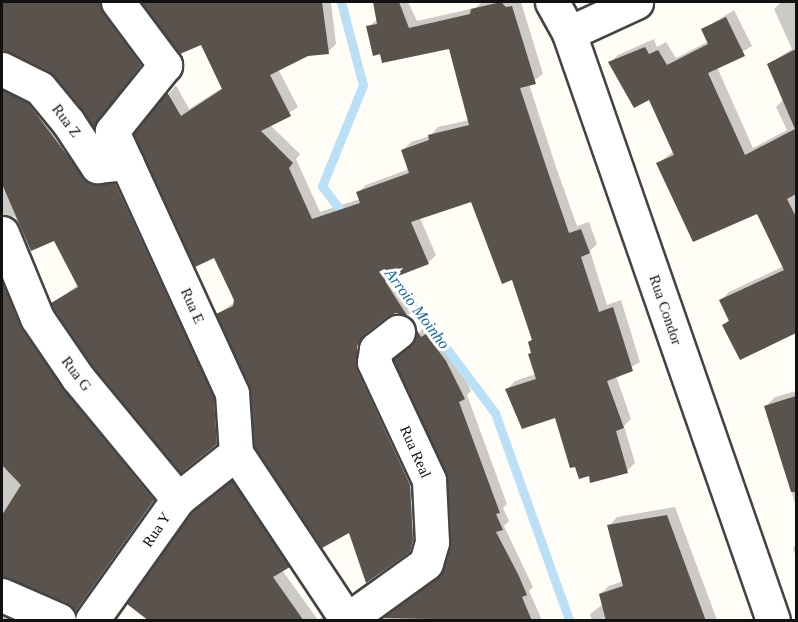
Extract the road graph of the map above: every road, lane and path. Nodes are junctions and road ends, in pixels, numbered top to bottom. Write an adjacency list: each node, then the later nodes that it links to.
1 (118, 2): 6 (street, Rua E)
2 (552, 2): 4 (street, Rua Condor)
3 (636, 2): 4 (street)
4 (568, 33): 15 (street, Rua Condor)
5 (2, 69): 6 (street, Rua Z)
6 (127, 163): 9 (street, Rua E)
7 (2, 233): 10 (street, Rua G)
8 (398, 332): 14 (street, Rua Real)
9 (236, 453): 10 (street, Rua Y); 14 (street, Rua E)
10 (178, 499): 13 (street, Rua Y)
11 (2, 595): 12 (street)
12 (59, 621)
13 (92, 621)
14 (347, 621)
15 (773, 621)

